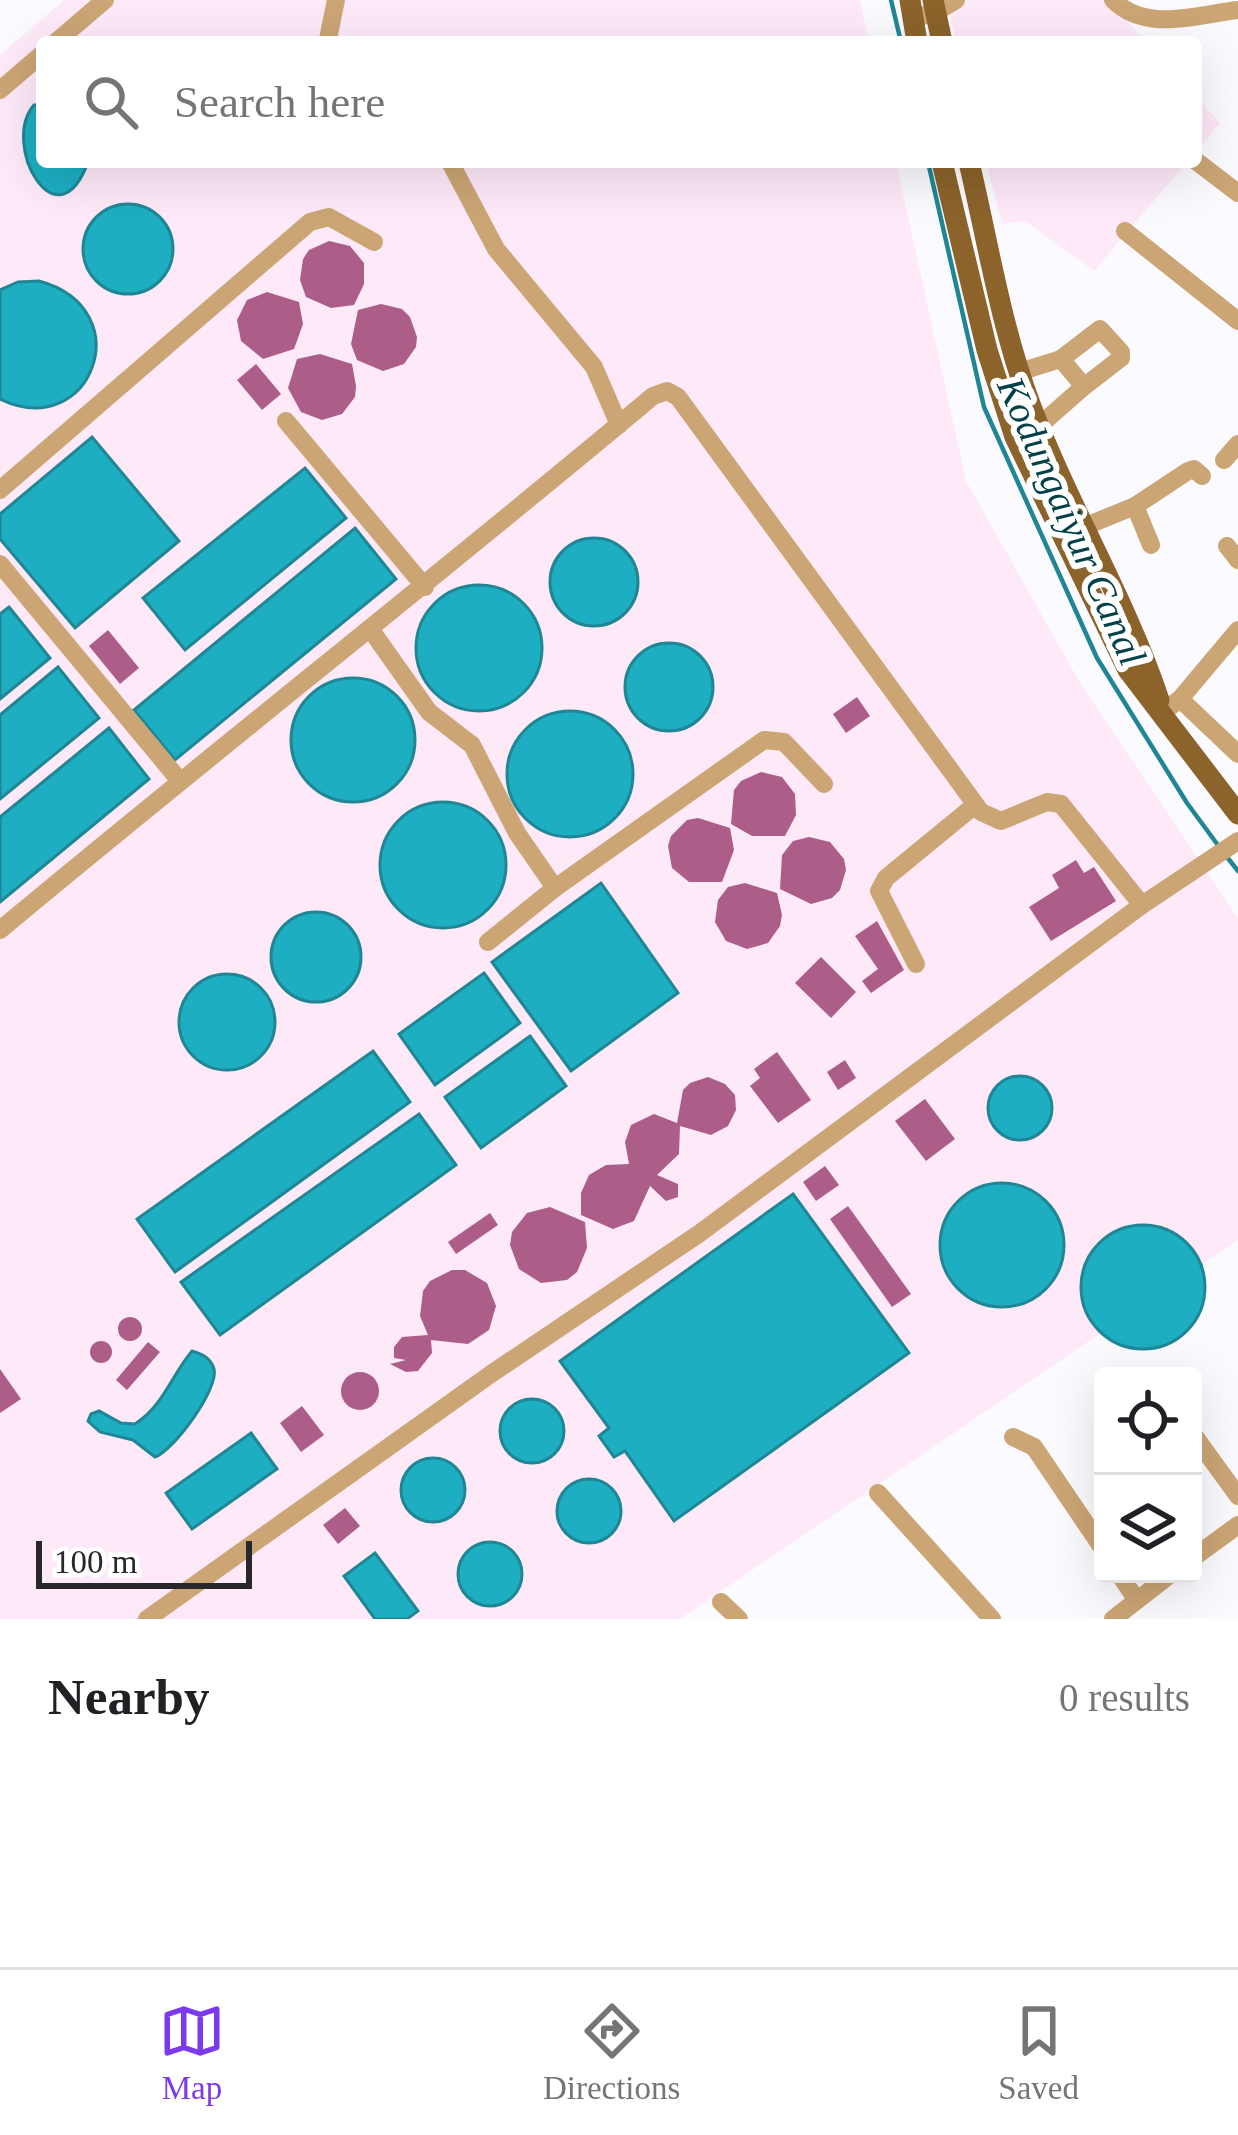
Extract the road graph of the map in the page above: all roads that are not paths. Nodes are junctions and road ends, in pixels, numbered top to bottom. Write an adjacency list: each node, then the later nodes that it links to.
1 (105, 0): 8 (street)
2 (336, 0): 9 (street)
3 (956, 0): 5 (street)
4 (1113, 0): 6 (street)
5 (934, 6): 7 (street); 10 (main road)
6 (1238, 10)
7 (913, 20)
8 (63, 36)
9 (329, 36)
10 (941, 36)
11 (36, 59): 12 (street)
12 (0, 89)
13 (1202, 166): 17 (street)
14 (453, 168): 25 (street)
15 (943, 168): 38 (main road)
16 (970, 168): 22 (main road)
17 (1238, 194)
18 (1125, 231): 20 (street)
19 (374, 242): 30 (street)
20 (1238, 321)
21 (1060, 358): 22 (street); 23 (street); 23 (street)
22 (1019, 372): 26 (main road)
23 (1082, 389): 26 (street)
24 (286, 421): 35 (street)
25 (619, 425): 35 (street); 42 (street)
26 (1039, 426): 32 (main road)
27 (1238, 443): 28 (street)
28 (1224, 460)
29 (1202, 476): 31 (street)
30 (0, 490)
31 (1135, 506): 32 (street); 33 (street)
32 (1081, 528): 38 (main road)
33 (1151, 544)
34 (0, 564): 40 (street)
35 (425, 587): 36 (street)
36 (371, 630): 40 (street); 45 (street)
37 (1237, 634): 38 (street)
38 (1171, 705): 39 (street); 43 (main road)
39 (1238, 754)
40 (180, 781): 47 (street)
41 (824, 784): 45 (street)
42 (975, 805): 46 (street); 49 (street)
43 (1238, 814)
44 (1235, 843): 46 (street)
45 (555, 888): 48 (street)
46 (1142, 905): 61 (street)
47 (0, 930)
48 (488, 942)
49 (916, 964)
50 (1013, 1437): 55 (street)
51 (1202, 1446): 53 (street)
52 (878, 1493): 63 (street)
53 (1238, 1496)
54 (1238, 1525): 56 (street)
55 (1094, 1536)
56 (1202, 1551)
57 (1125, 1583): 59 (street)
58 (1158, 1583): 59 (street)
59 (1136, 1599): 64 (street)
60 (721, 1602): 62 (street)
61 (147, 1619)
62 (739, 1619)
63 (992, 1619)
64 (1114, 1619)

